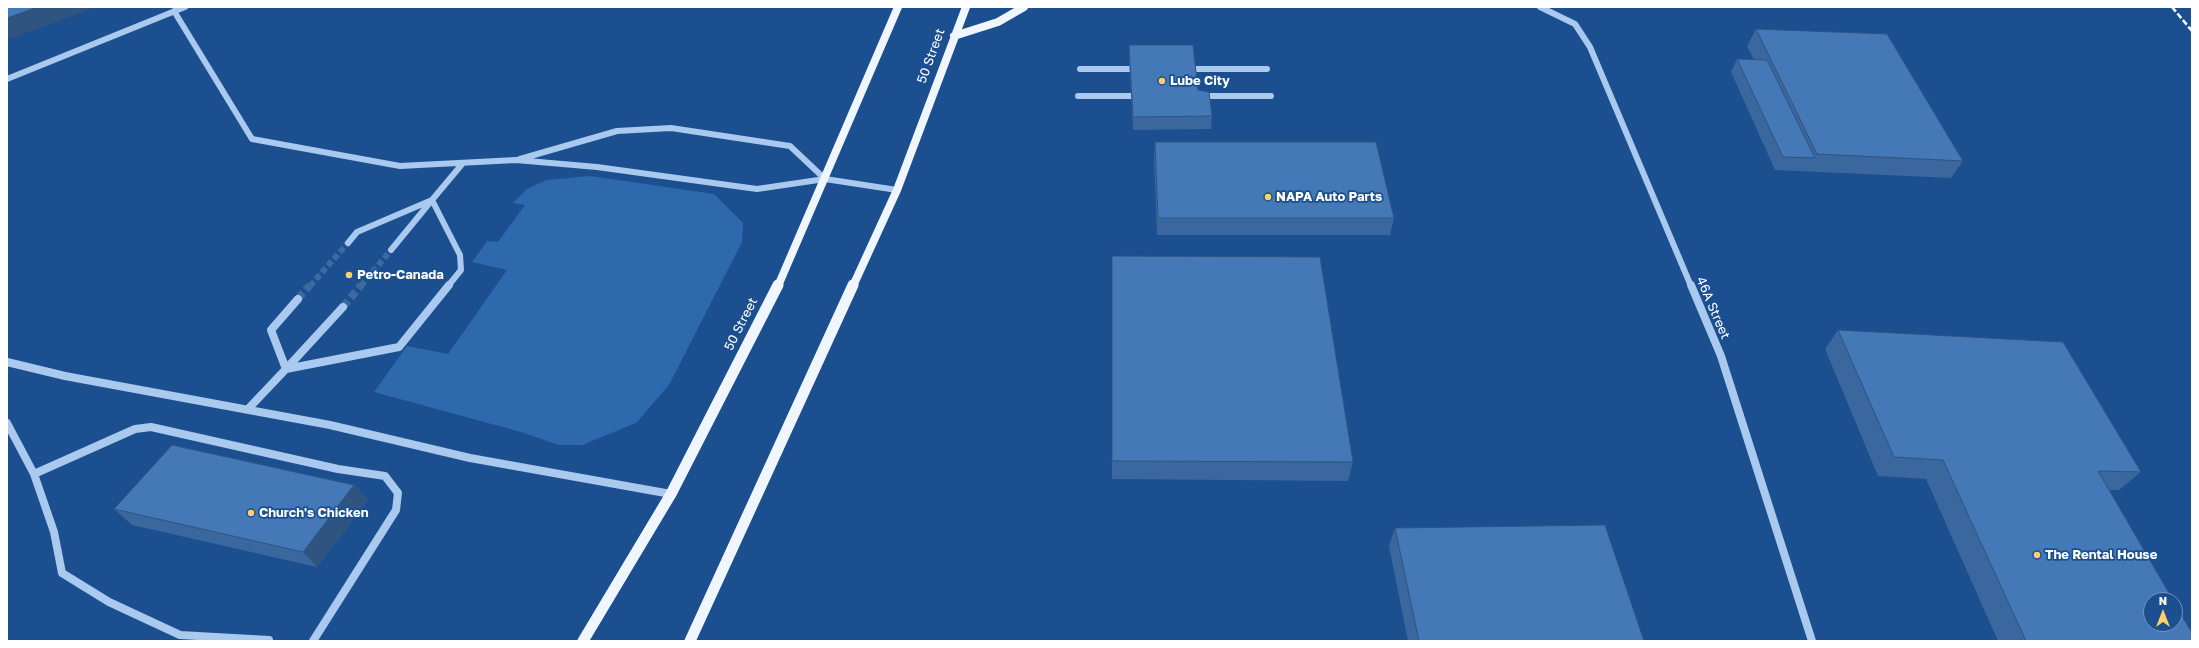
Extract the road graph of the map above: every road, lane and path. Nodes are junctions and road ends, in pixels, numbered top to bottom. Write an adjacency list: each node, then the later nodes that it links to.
1 (185, 7): 6 (street)
2 (898, 7): 19 (main road, 50 Street)
3 (966, 7): 7 (main road, 50 Street)
4 (1024, 7): 7 (main road)
5 (1540, 7): 36 (street, 46A Street)
6 (174, 11): 12 (street); 18 (street)
7 (954, 36): 20 (main road, 50 Street)
8 (1080, 68): 9 (street)
9 (1150, 69)
10 (1181, 69): 11 (street)
11 (1267, 69)
12 (7, 79)
13 (1078, 96): 14 (street)
14 (1148, 96)
15 (1194, 96): 16 (street)
16 (1272, 96)
17 (516, 160): 18 (street); 19 (street); 19 (street)
18 (463, 163): 21 (street)
19 (825, 179): 20 (street); 31 (main road, 50 Street)
20 (897, 190): 35 (main road, 50 Street)
21 (432, 200): 22 (street); 23 (street); 27 (street)
22 (348, 243)
23 (391, 250)
24 (298, 299): 27 (street)
25 (343, 307): 27 (street)
26 (7, 362): 28 (street)
27 (286, 369): 28 (street)
28 (248, 409): 31 (street)
29 (7, 423): 30 (street)
30 (34, 474): 32 (street); 33 (street)
31 (672, 494): 34 (main road, 50 Street)
32 (269, 640)
33 (313, 641)
34 (583, 641)
35 (690, 641)
36 (1812, 641)

